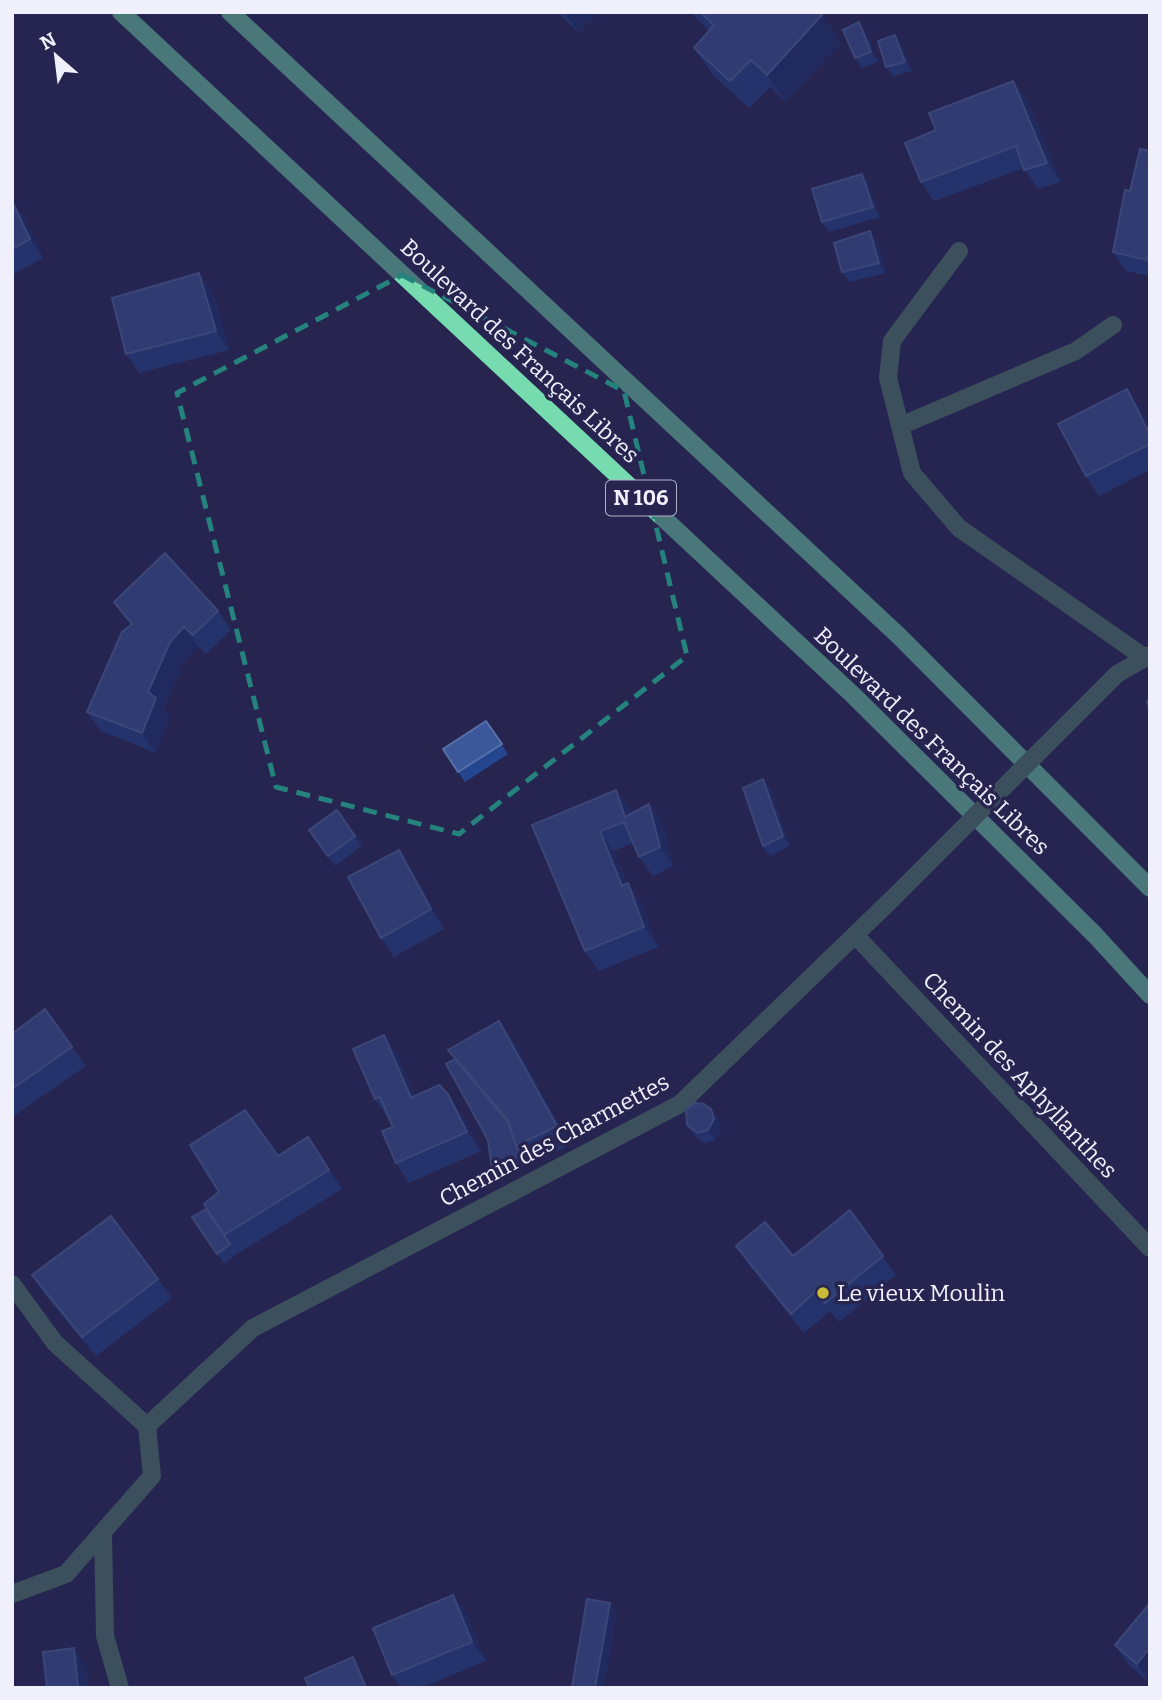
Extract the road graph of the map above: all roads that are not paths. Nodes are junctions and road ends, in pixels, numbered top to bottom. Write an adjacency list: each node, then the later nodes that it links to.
1 (121, 12): 9 (main road, Boulevard des Français Libres / N 106)
2 (230, 12): 7 (main road)
3 (959, 251): 5 (street)
4 (1113, 325): 5 (street)
5 (900, 426): 6 (street)
6 (1147, 657): 8 (street, Chemin des Charmettes, bridge)
7 (1150, 888)
8 (855, 935): 10 (street, Chemin des Aphyllanthes); 12 (street, Chemin des Charmettes)
9 (1150, 995)
10 (1150, 1248)
11 (12, 1284): 12 (street)
12 (147, 1426): 13 (street)
13 (103, 1532): 14 (street); 15 (street)
14 (12, 1594)
15 (120, 1688)

